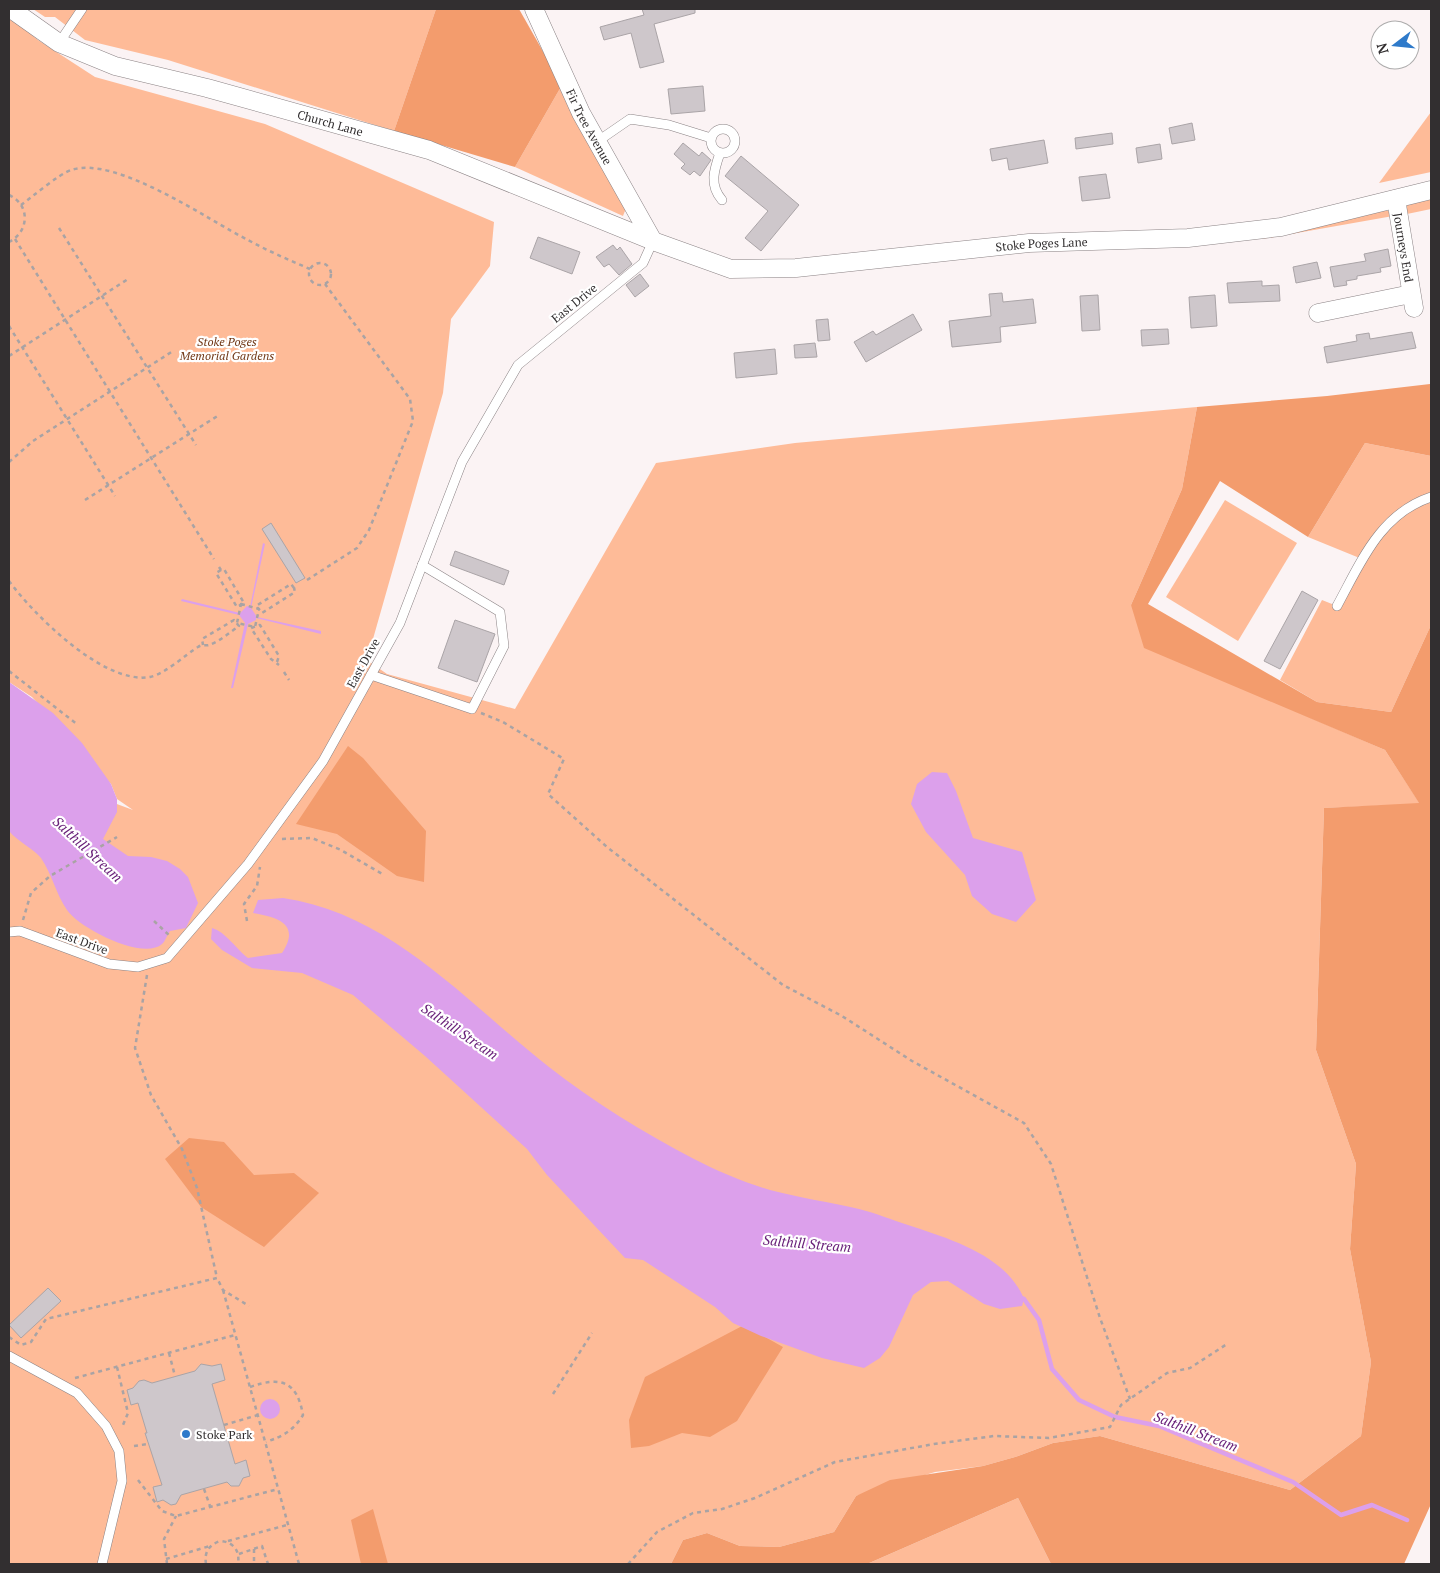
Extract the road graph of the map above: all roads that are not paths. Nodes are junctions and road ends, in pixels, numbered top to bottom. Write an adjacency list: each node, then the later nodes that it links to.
1 (11, 9): 4 (street, Church Lane)
2 (82, 9): 4 (lane)
3 (534, 9): 6 (street, Fir Tree Avenue)
4 (59, 43): 11 (street, Church Lane)
5 (711, 138): 6 (lane); 7 (lane); 7 (lane)
6 (598, 140): 11 (street, Fir Tree Avenue)
7 (720, 153): 9 (lane)
8 (1431, 190): 10 (street, Stoke Poges Lane)
9 (722, 200)
10 (1396, 200): 11 (street, Stoke Poges Lane); 12 (street, Journeys End)
11 (653, 241): 14 (lane, East Drive)
12 (1329, 315)
13 (1431, 497): 15 (lane)
14 (422, 566): 16 (lane, East Drive); 16 (lane)
15 (1337, 606)
16 (371, 675): 17 (lane, East Drive)
17 (9, 932)
18 (9, 1356): 19 (lane)
19 (102, 1564)

